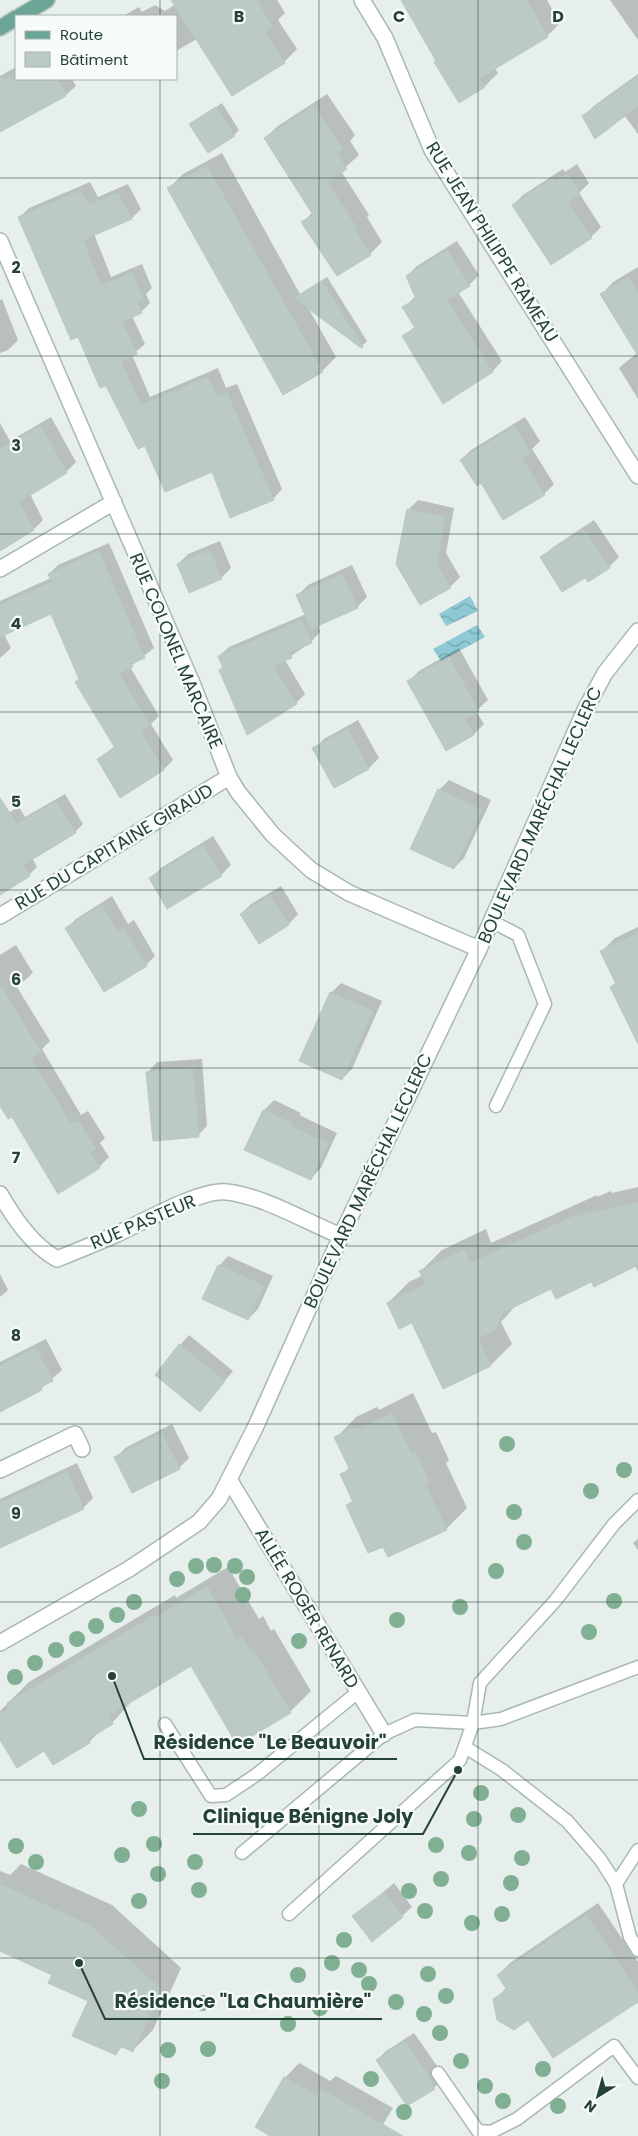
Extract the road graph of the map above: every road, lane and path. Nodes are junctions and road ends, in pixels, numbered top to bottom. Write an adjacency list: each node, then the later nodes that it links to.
1 (48, 0): 3 (main road)
2 (362, 0): 7 (street, RUE JEAN PHILIPPE RAMEAU)
3 (22, 15)
4 (15, 19): 5 (main road)
5 (0, 28)
6 (0, 240): 8 (street, RUE COLONEL MARCAIRE)
7 (638, 476)
8 (114, 502): 9 (street); 11 (street, RUE COLONEL MARCAIRE)
9 (0, 569)
10 (638, 631): 13 (street, BOULEVARD MARÉCHAL LECLERC)
11 (229, 777): 12 (street, RUE DU CAPITAINE GIRAUD); 14 (street, RUE COLONEL MARCAIRE)
12 (0, 916)
13 (491, 921): 14 (street, BOULEVARD MARÉCHAL LECLERC); 15 (lane)
14 (479, 949): 17 (street, BOULEVARD MARÉCHAL LECLERC)
15 (496, 1106)
16 (0, 1194): 17 (street, RUE PASTEUR)
17 (341, 1236): 20 (street, BOULEVARD MARÉCHAL LECLERC)
18 (82, 1449): 19 (street)
19 (0, 1470)
20 (230, 1481): 22 (street, BOULEVARD MARÉCHAL LECLERC); 24 (street, ALLÉE ROGER RENARD)
21 (638, 1500): 25 (lane)
22 (0, 1643)
23 (638, 1667): 25 (lane)
24 (358, 1692): 26 (lane); 27 (street, ALLÉE ROGER RENARD)
25 (473, 1723): 27 (lane); 28 (lane)
26 (165, 1724)
27 (384, 1734): 30 (lane)
28 (465, 1747): 31 (lane); 32 (lane)
29 (638, 1850): 31 (lane)
30 (242, 1853)
31 (616, 1884): 33 (lane)
32 (289, 1914)
33 (638, 1950)
34 (438, 2073): 35 (lane)
35 (638, 2078)

